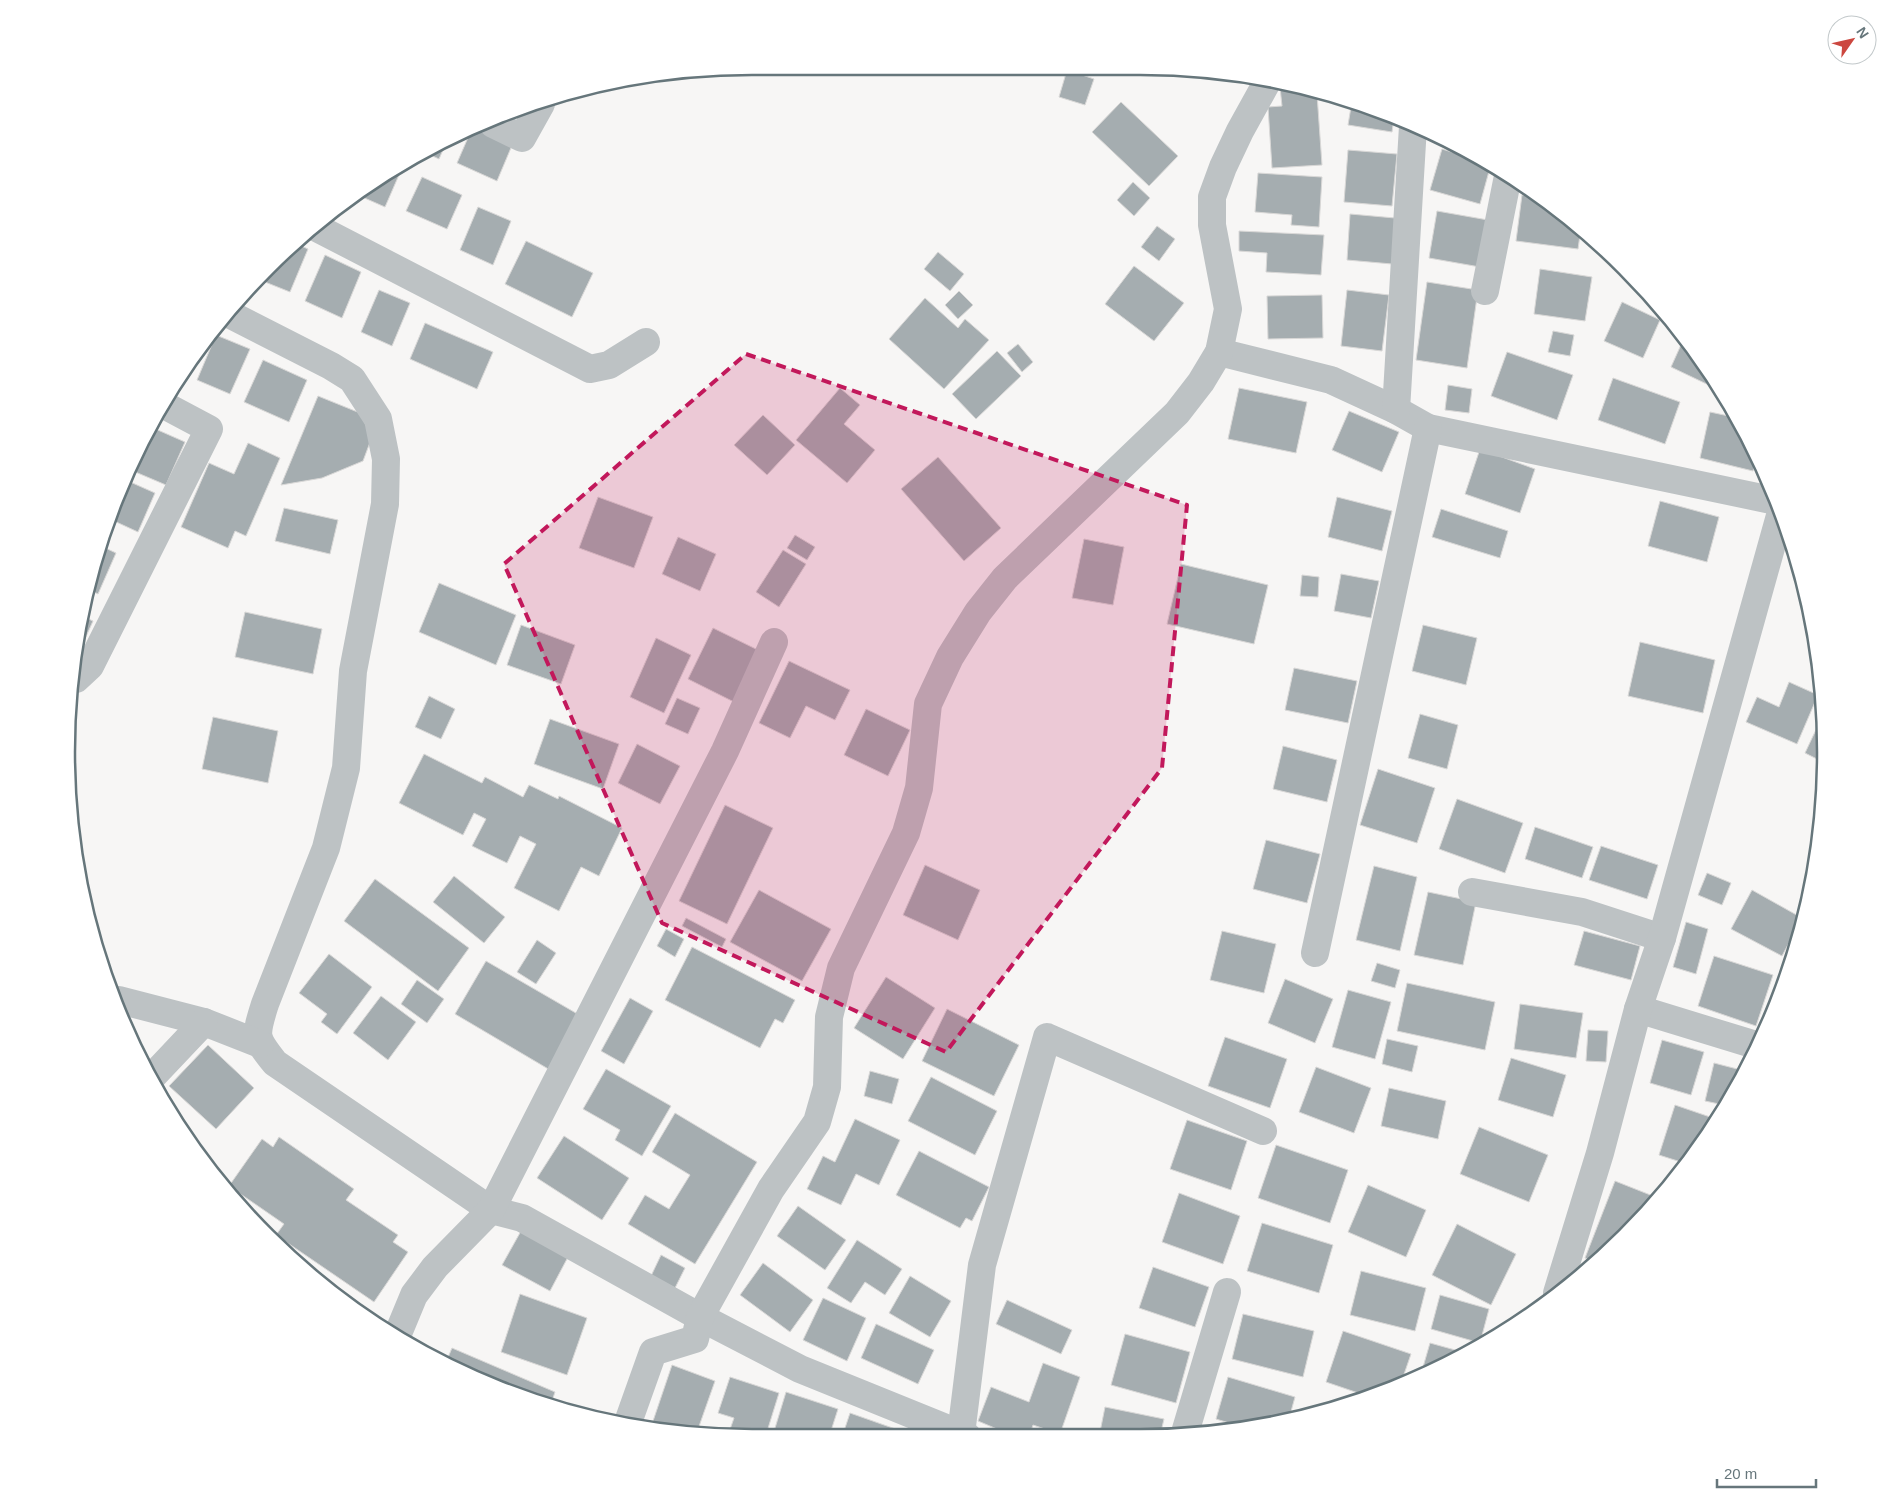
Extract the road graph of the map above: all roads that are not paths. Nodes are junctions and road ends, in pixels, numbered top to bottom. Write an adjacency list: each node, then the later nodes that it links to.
1 (1264, 87): 10 (street)
2 (538, 110): 3 (street)
3 (496, 126)
4 (1417, 135): 12 (street)
5 (1507, 183): 7 (street)
6 (322, 230): 9 (street)
7 (1485, 291)
8 (234, 317): 24 (street)
9 (646, 342)
10 (1219, 352): 12 (street); 31 (street)
11 (169, 408): 17 (street)
12 (1396, 410): 13 (street)
13 (1428, 428): 14 (street); 20 (street)
14 (1767, 499)
15 (1777, 523): 19 (street)
16 (774, 642): 28 (street)
17 (80, 676)
18 (1472, 892): 19 (street)
19 (1662, 938): 22 (street)
20 (1315, 953)
21 (123, 1001): 23 (street)
22 (1638, 1009): 25 (street); 29 (street)
23 (204, 1022): 24 (street); 26 (street)
24 (260, 1044): 28 (street)
25 (1750, 1044)
26 (156, 1072)
27 (1263, 1131): 36 (street)
28 (491, 1210): 31 (street); 32 (street)
29 (1560, 1282)
30 (1227, 1292): 35 (street)
31 (700, 1317): 33 (street); 34 (street)
32 (400, 1330)
33 (630, 1418)
34 (915, 1428)
35 (1186, 1428)
36 (965, 1429)

